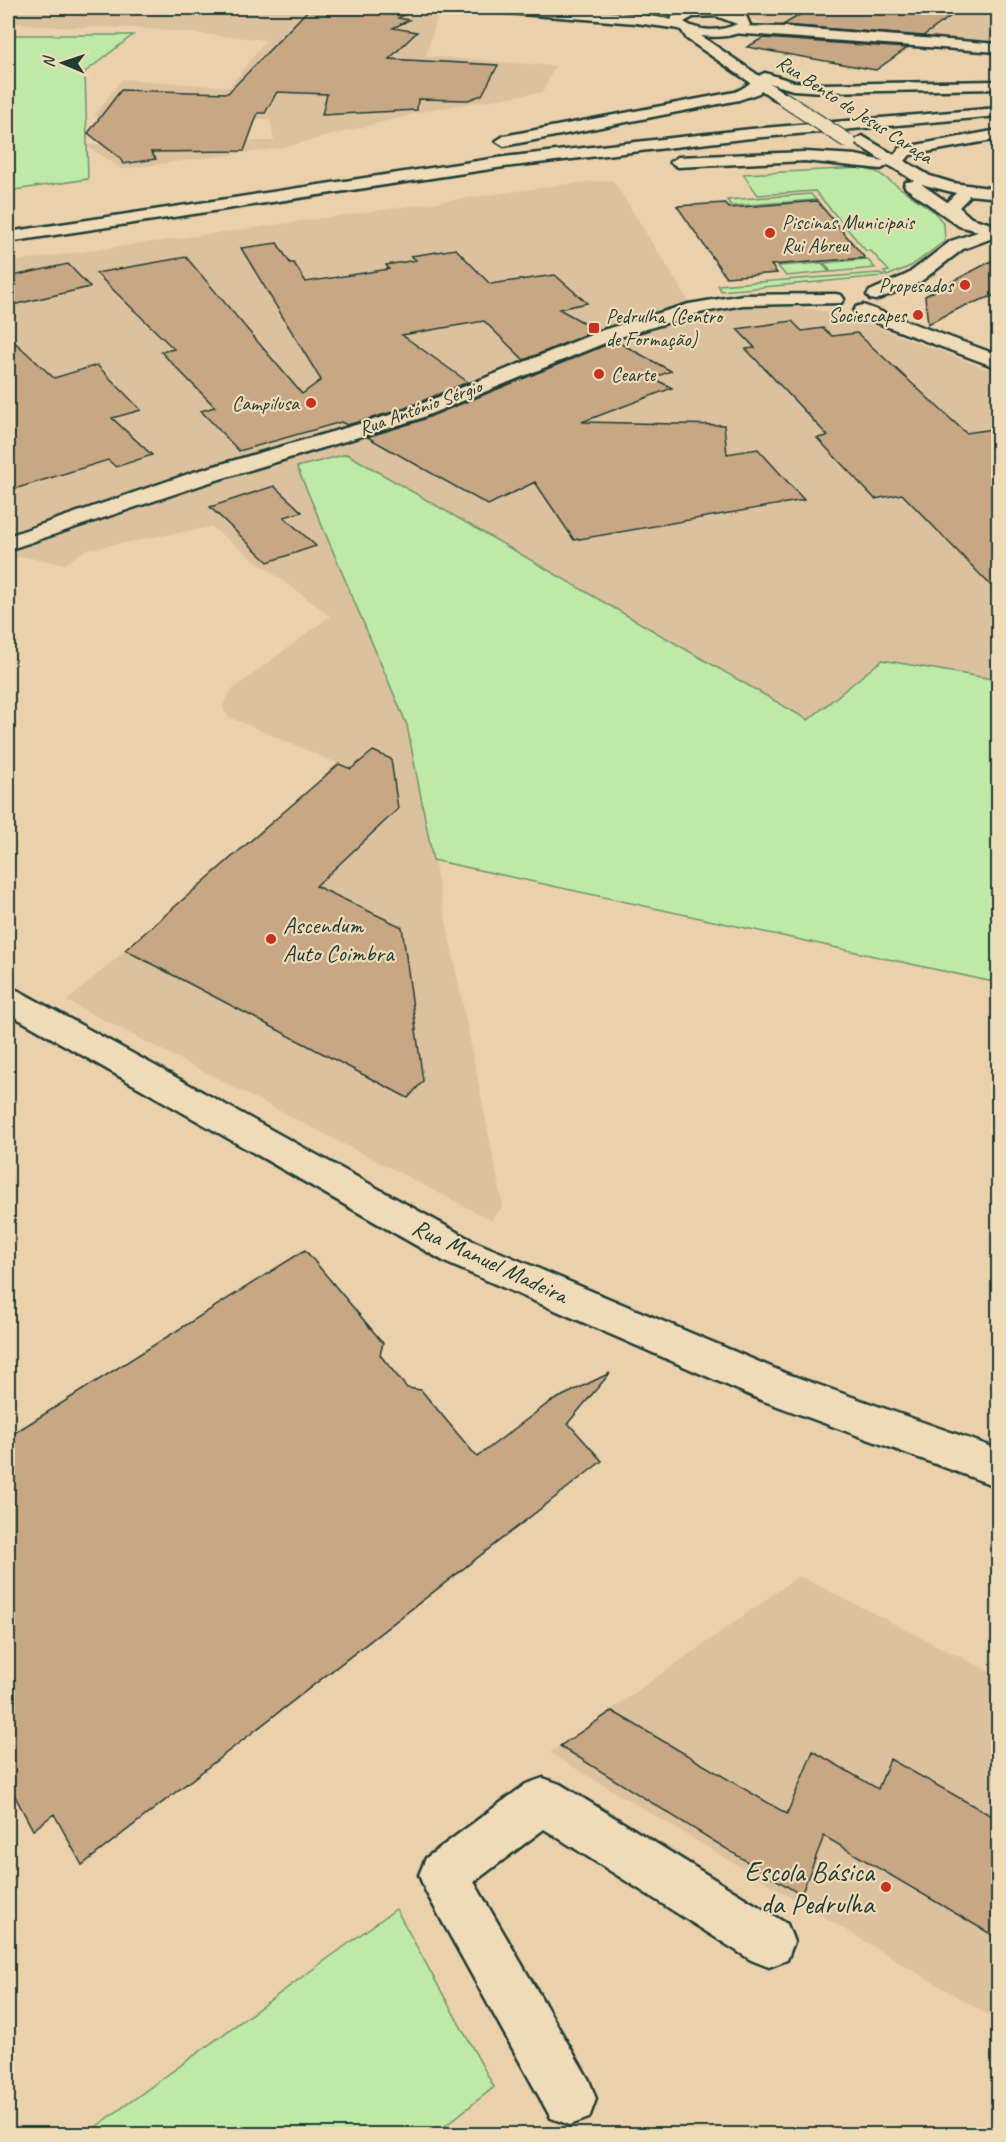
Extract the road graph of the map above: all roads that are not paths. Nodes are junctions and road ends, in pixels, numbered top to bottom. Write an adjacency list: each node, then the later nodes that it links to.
1 (493, 8): 2 (main road)
2 (684, 23): 3 (main road); 3 (main road); 5 (main road, Rua Bento de Jesus Caraça)
3 (735, 28): 4 (main road); 5 (main road, Rua Bento de Jesus Caraça)
4 (999, 48)
5 (762, 80): 6 (main road); 10 (main road); 12 (main road, Rua Bento de Jesus Caraça, bridge)
6 (999, 85)
7 (999, 102): 15 (main road)
8 (999, 112): 17 (main road)
9 (999, 135): 12 (main road)
10 (494, 143)
11 (661, 163): 12 (main road)
12 (888, 164): 16 (main road, Rua Bento de Jesus Caraça); 18 (main road, Rua Bento de Jesus Caraça)
13 (360, 166): 15 (main road)
14 (580, 168): 17 (main road)
15 (307, 178): 19 (main road)
16 (994, 192): 18 (main road)
17 (291, 194): 21 (main road)
18 (956, 216): 20 (main road, Rua Bento de Jesus Caraça); 22 (main road)
19 (8, 224)
20 (997, 231): 22 (main road)
21 (8, 237)
22 (957, 245): 23 (main road)
23 (876, 295): 24 (main road); 25 (main road)
24 (835, 299): 25 (main road); 27 (main road, Rua António Sérgio)
25 (863, 311): 26 (main road)
26 (999, 362)
27 (8, 543)
28 (8, 999): 29 (main road, Rua Manuel Madeira)
29 (999, 1468)
30 (769, 1942): 31 (main road)
31 (570, 2099)

